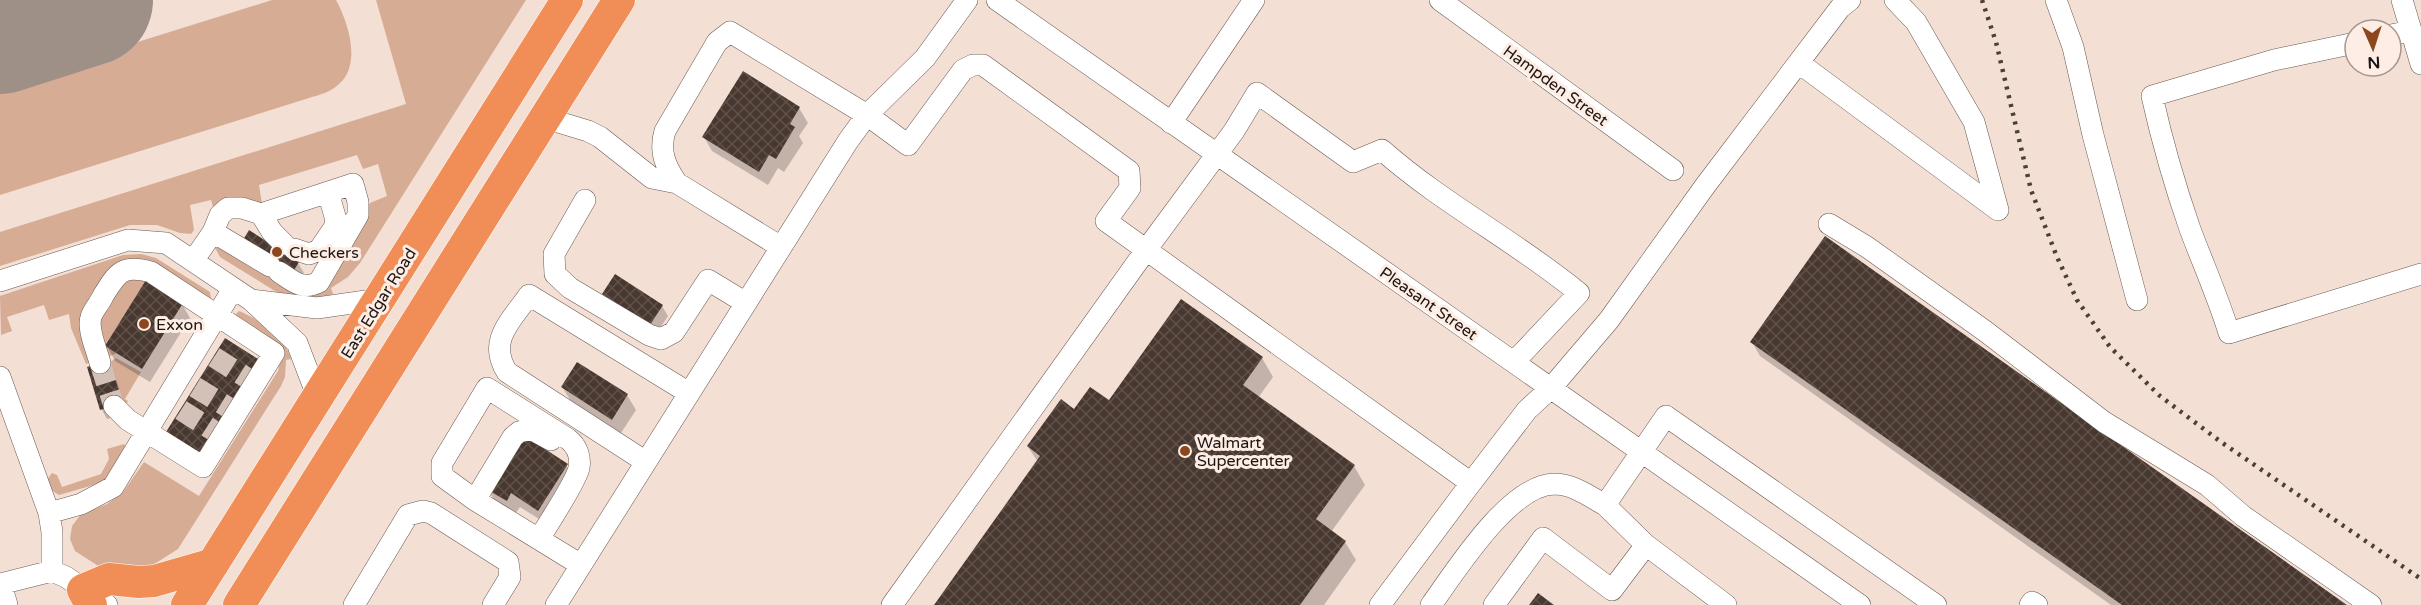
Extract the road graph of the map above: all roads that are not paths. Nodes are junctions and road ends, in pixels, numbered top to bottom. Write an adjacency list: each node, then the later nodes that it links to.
1 (567, 0): 33 (highway, East Edgar Road)
2 (619, 0): 17 (highway)
3 (968, 0): 16 (street)
4 (997, 0): 18 (street, Pleasant Street)
5 (1254, 0): 18 (street)
6 (1440, 0): 20 (street, Hampden Street)
7 (1850, 0): 14 (street)
8 (1895, 0): 14 (street)
9 (2056, 0): 34 (street)
10 (2402, 0): 11 (street)
11 (2401, 18)
12 (2403, 36): 15 (street)
13 (2343, 46): 30 (street)
14 (1799, 63): 40 (street)
15 (2421, 64)
16 (867, 115): 21 (street); 27 (street); 28 (street)
17 (545, 118): 21 (street); 54 (highway)
18 (1171, 123): 19 (street, Pleasant Street)
19 (1215, 154): 28 (street); 37 (street, Pleasant Street); 37 (street)
20 (1672, 170)
21 (677, 183): 27 (street)
22 (328, 192): 24 (street); 24 (street); 26 (street)
23 (585, 200): 35 (street)
24 (261, 214): 26 (street)
25 (1829, 224): 76 (street)
26 (213, 232): 29 (street)
27 (781, 248): 35 (street)
28 (1146, 250): 48 (street); 67 (street)
29 (193, 261): 31 (street); 32 (street)
30 (2421, 274)
31 (0, 281)
32 (242, 295): 33 (street); 36 (street); 42 (street)
33 (380, 299): 42 (highway, East Edgar Road)
34 (2137, 300)
35 (746, 303): 41 (street)
36 (218, 315): 38 (street); 44 (street); 44 (street)
37 (1514, 362): 40 (street, Pleasant Street)
38 (100, 363)
39 (0, 377): 51 (street)
40 (1551, 388): 45 (street, Pleasant Street); 48 (street)
41 (689, 393): 46 (street); 46 (street)
42 (318, 398): 55 (highway, East Edgar Road)
43 (114, 406): 44 (street)
44 (147, 432): 51 (street)
45 (1642, 452): 50 (street); 72 (street, Pleasant Street); 73 (street)
46 (646, 462): 56 (street)
47 (579, 463): 49 (street); 49 (street); 52 (street)
48 (1471, 483): 68 (street)
49 (475, 500): 52 (street)
50 (1605, 505): 53 (street); 69 (street)
51 (49, 513): 57 (street)
52 (539, 539): 56 (street)
53 (1646, 545): 70 (street); 71 (street)
54 (266, 562): 63 (highway); 64 (highway)
55 (213, 564): 59 (highway); 62 (highway, East Edgar Road)
56 (581, 565): 66 (street)
57 (52, 571): 58 (street); 59 (street)
58 (0, 584): 61 (street)
59 (94, 600)
60 (501, 602): 65 (street)
61 (7, 605)
62 (187, 605)
63 (239, 605)
64 (257, 605)
65 (354, 605)
66 (556, 605)
67 (892, 605)
68 (1380, 605)
69 (1431, 605)
70 (1494, 605)
71 (1726, 605)
72 (1860, 605)
73 (1936, 605)
74 (2030, 605): 75 (street)
75 (2037, 605)
76 (2371, 605)

